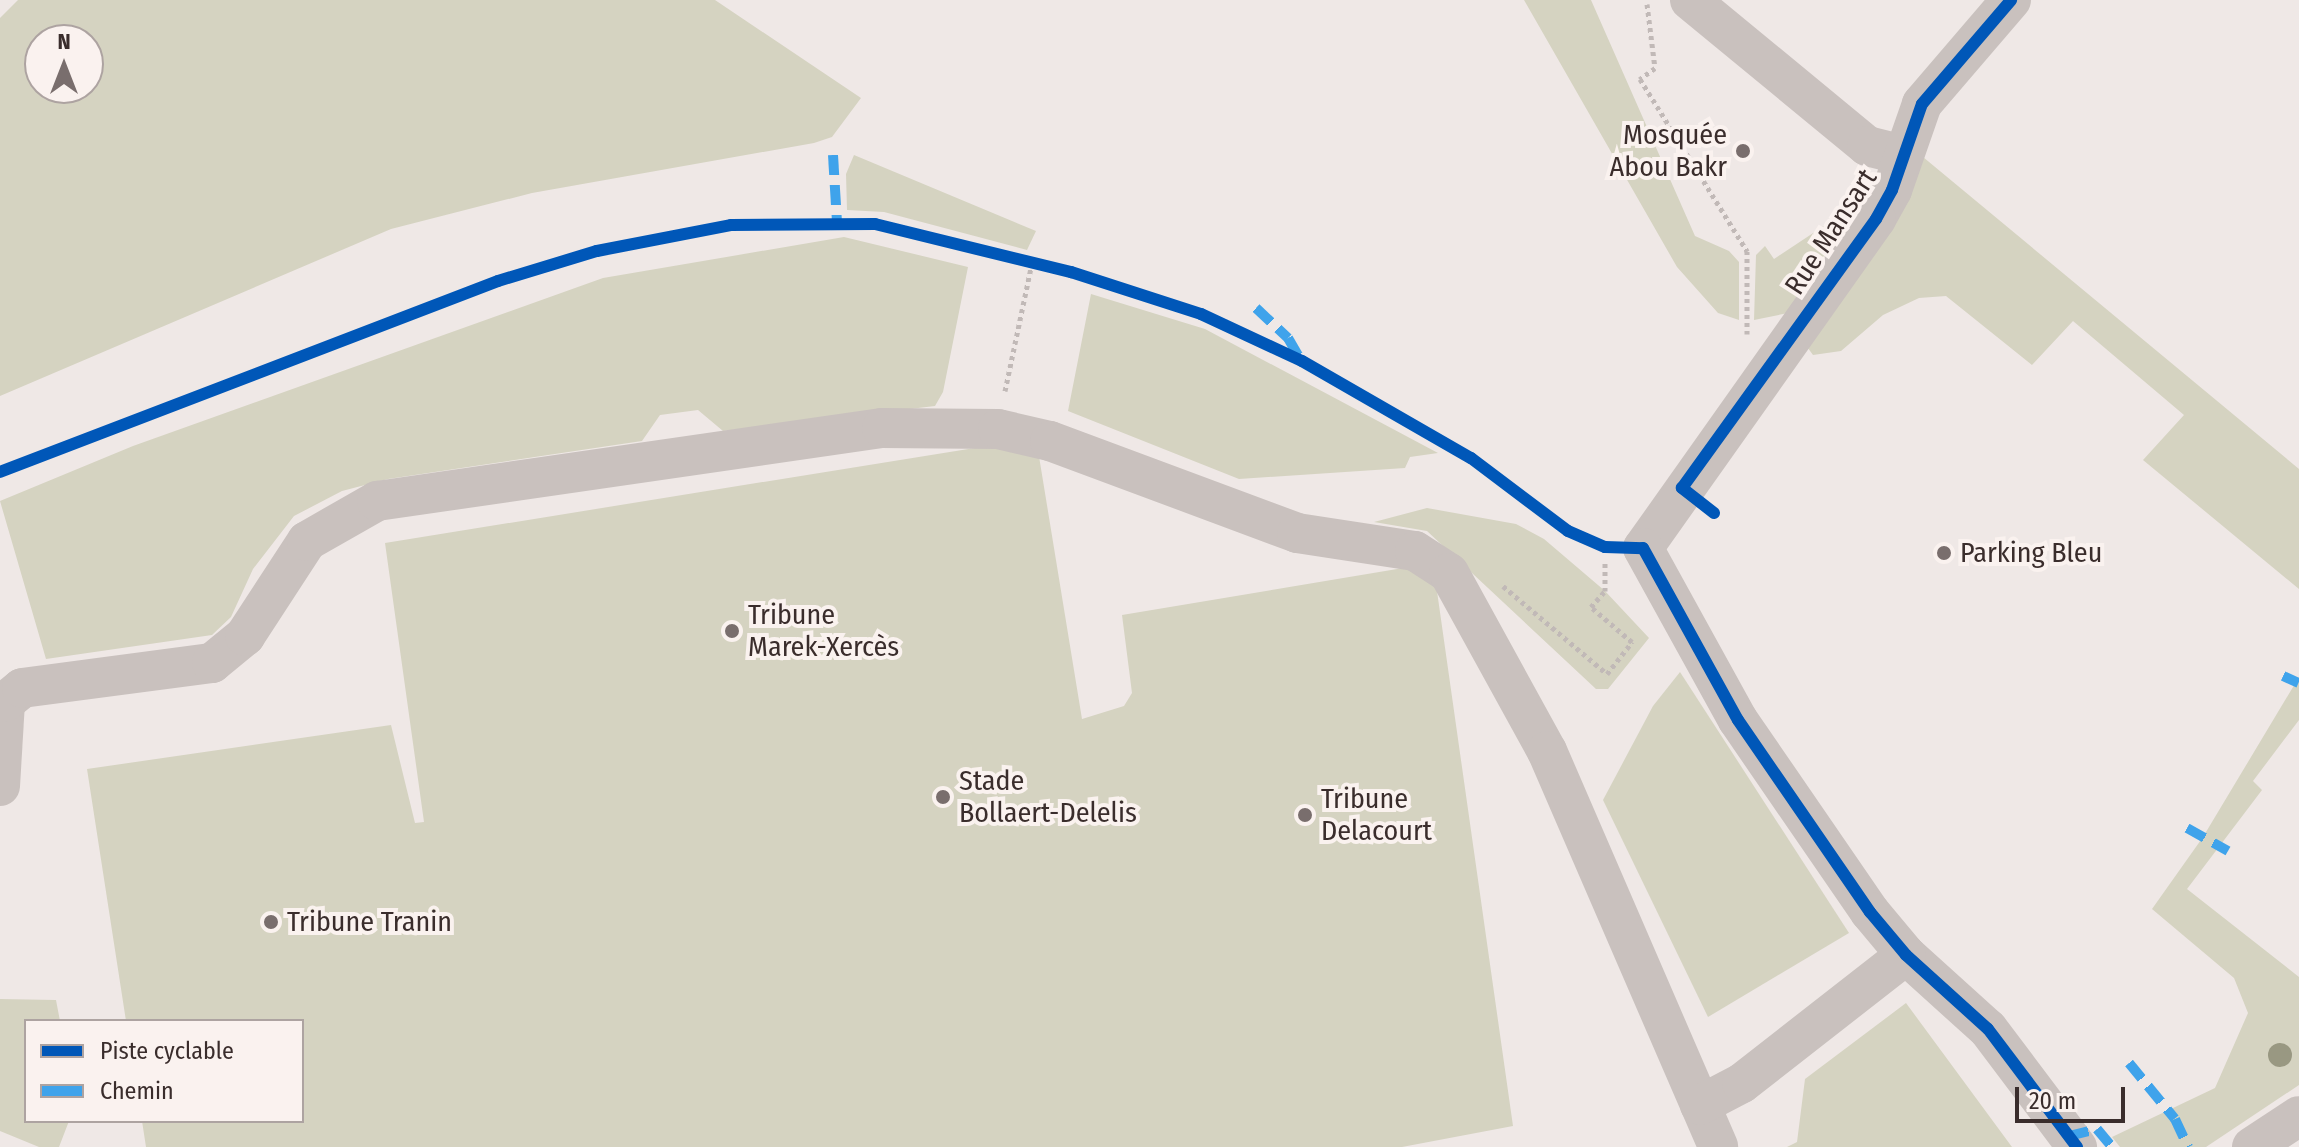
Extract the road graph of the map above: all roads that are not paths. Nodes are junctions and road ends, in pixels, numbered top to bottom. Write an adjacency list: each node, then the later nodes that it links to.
1 (1690, 0): 3 (street)
2 (2011, 0): 3 (street, Rue Mansart)
3 (1903, 155): 5 (street, Rue Mansart)
4 (0, 786): 6 (street)
5 (1906, 955): 6 (street); 9 (street)
6 (1700, 1105): 8 (street)
7 (2299, 1116): 10 (street)
8 (1718, 1147)
9 (2077, 1147)
10 (2252, 1147)

